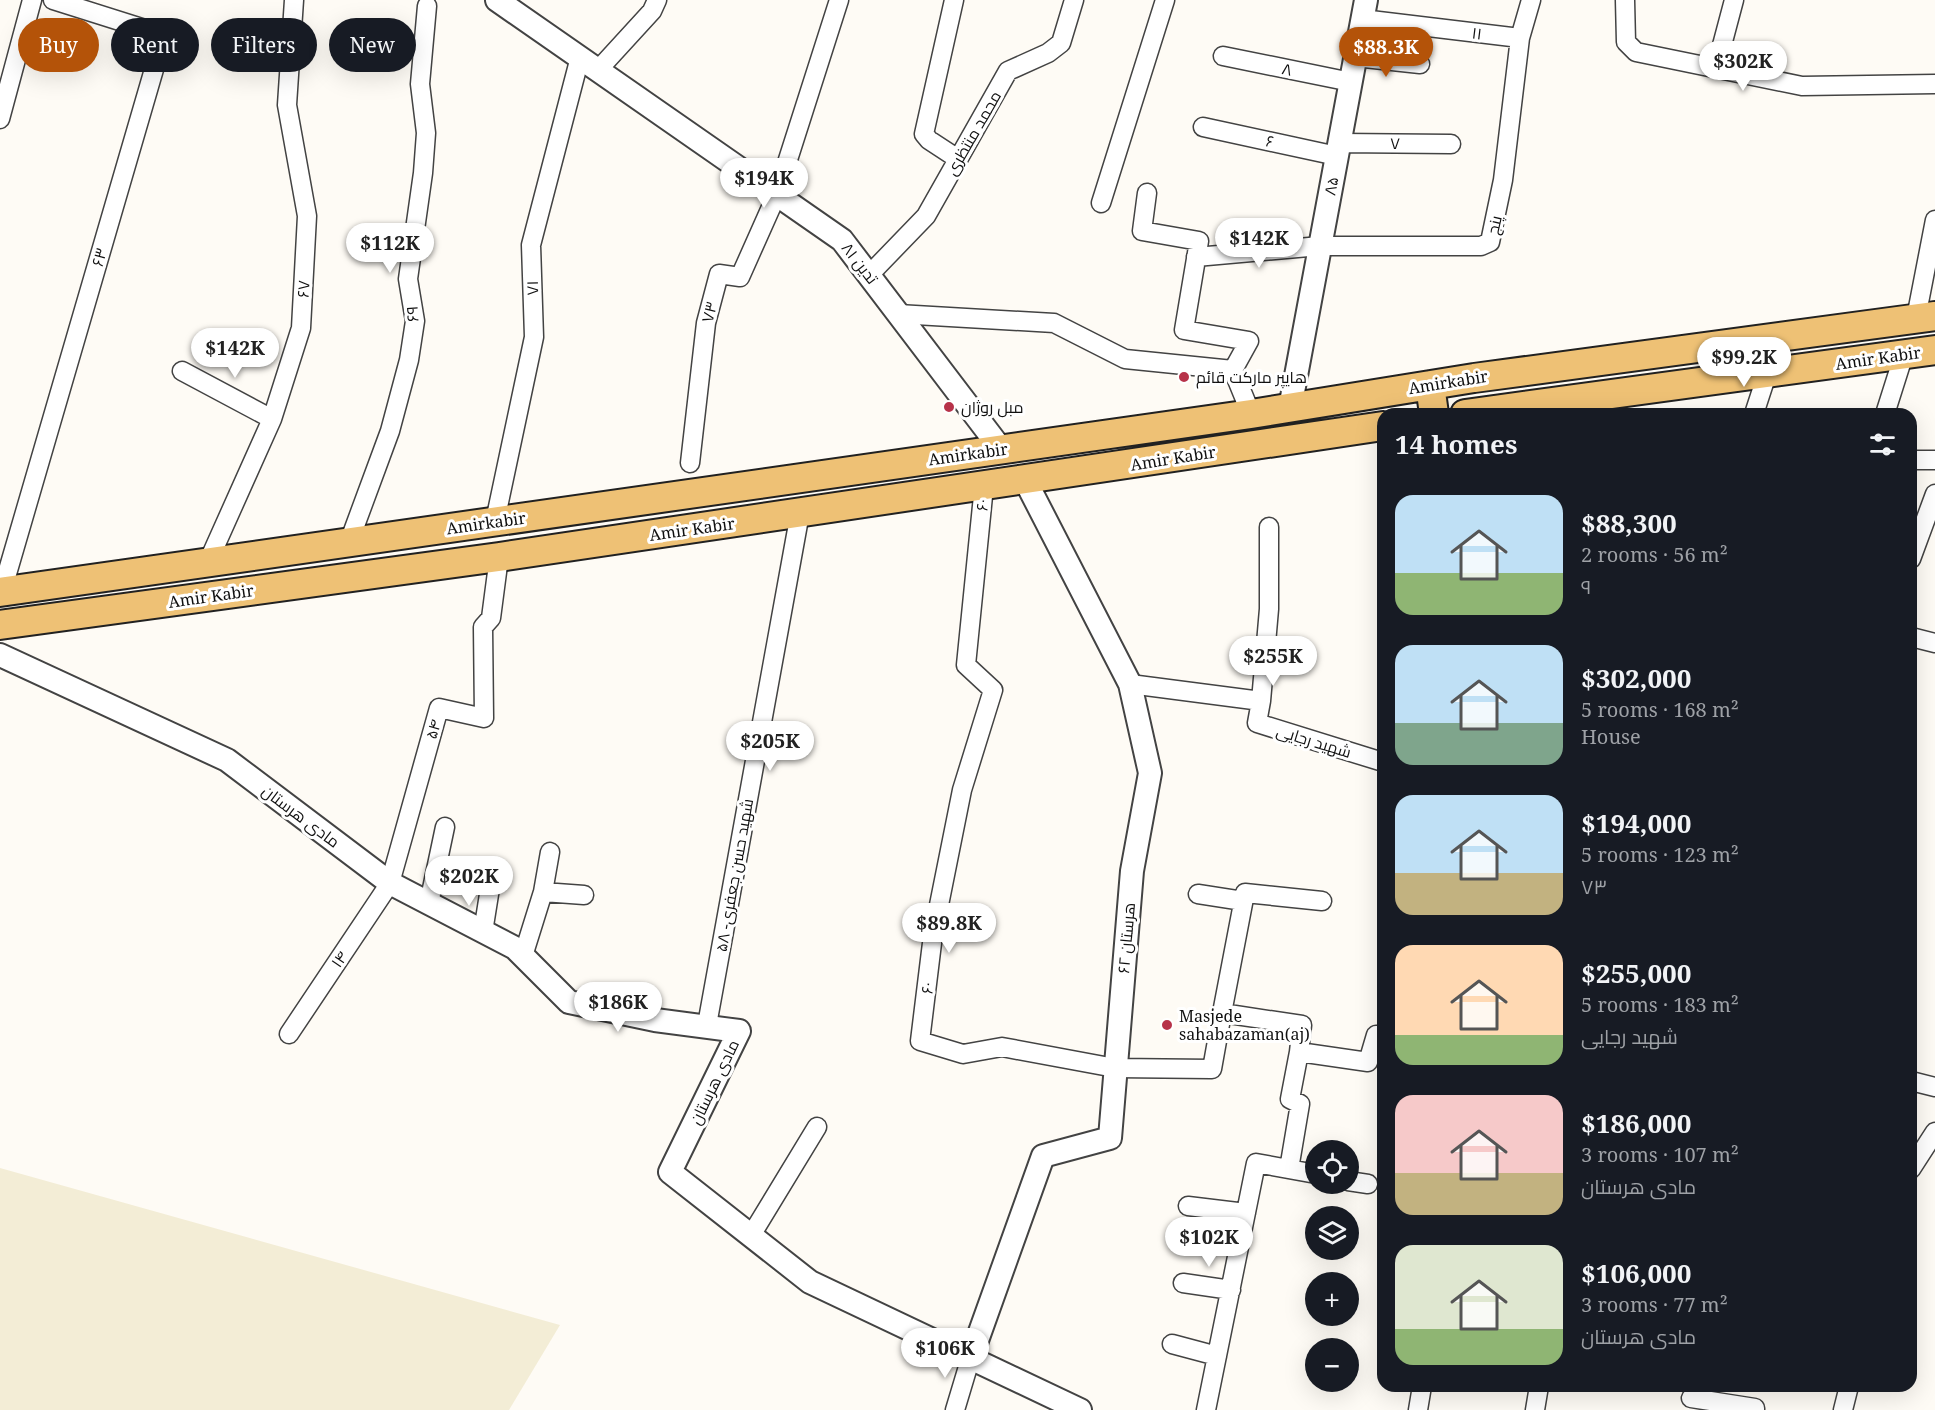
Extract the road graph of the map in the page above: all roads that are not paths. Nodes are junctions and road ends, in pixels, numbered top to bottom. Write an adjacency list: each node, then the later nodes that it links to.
1 (32, 0): 23 (street)
2 (53, 0): 68 (street, ۶۳)
3 (294, 0): 51 (street, ۶۷)
4 (497, 0): 18 (street, تدین ۸۱)
5 (657, 0): 18 (street, ۷۱)
6 (839, 0): 29 (street)
7 (954, 0): 27 (street)
8 (1074, 0): 27 (street, محمد منتظری)
9 (1165, 0): 30 (street)
10 (1531, 0): 15 (street)
11 (1625, 0): 20 (street)
12 (1734, 0): 20 (street)
13 (427, 6): 63 (street, ۶۹)
14 (1364, 9): 15 (street, ۱۱); 17 (street, ۸۵)
15 (1520, 38): 32 (street, پنج)
16 (1223, 56): 21 (street, ۸)
17 (1355, 57): 19 (street); 21 (street, ۸۵)
18 (589, 64): 29 (street, تدین ۸۱); 61 (street, ۷۱)
19 (1420, 64)
20 (1716, 68): 22 (street)
21 (1351, 82): 26 (street, ۸۵)
22 (1935, 84)
23 (0, 119)
24 (1203, 127): 26 (street, ۶)
25 (1450, 144): 26 (street, ۷)
26 (1338, 149): 32 (street, ۸۵)
27 (958, 159): 34 (street, محمد منتظری)
28 (1147, 193): 33 (street)
29 (777, 194): 34 (street, تدین ۸۱); 56 (street, ۷۳)
30 (1101, 203)
31 (1935, 220): 36 (street)
32 (1320, 246): 33 (street); 44 (street, ۸۵)
33 (1196, 257): 39 (street)
34 (869, 275): 35 (street, تدین ۸۱)
35 (898, 314): 39 (street); 53 (street, تدین ۸۱)
36 (1926, 317): 42 (main road, Amirkabir)
37 (1935, 350): 38 (main road, Amir Kabir)
38 (1904, 354): 41 (main road, Amir Kabir); 49 (street)
39 (1233, 370): 50 (street)
40 (182, 371): 51 (street)
41 (1767, 374): 47 (main road, Amir Kabir); 48 (street)
42 (1474, 378): 43 (main road, Amirkabir); 46 (main road)
43 (1431, 385): 44 (main road, Amirkabir); 45 (main road)
44 (1290, 408): 50 (main road, Amirkabir)
45 (1433, 408)
46 (1471, 408)
47 (1542, 408)
48 (1756, 408)
49 (1887, 408)
50 (1251, 414): 53 (main road, Amirkabir)
51 (272, 419): 66 (street, ۶۷)
52 (1377, 427): 57 (main road, Amir Kabir)
53 (1001, 449): 61 (main road, Amirkabir)
54 (1917, 460): 55 (street)
55 (1935, 460)
56 (690, 463)
57 (1025, 480): 58 (main road, Amir Kabir); 74 (street, هرستان ۶۲)
58 (984, 486): 60 (main road, Amir Kabir); 94 (street, ۶۰)
59 (1935, 494): 64 (street)
60 (800, 513): 65 (main road, Amir Kabir); 90 (street, شهید حسن جعفری- ۵۸)
61 (495, 521): 63 (main road, Amirkabir)
62 (1269, 527): 75 (street)
63 (349, 542): 66 (main road, Amirkabir)
64 (1917, 543)
65 (498, 557): 69 (main road, Amir Kabir); 79 (street, ۵۴)
66 (208, 562): 67 (main road, Amirkabir)
67 (132, 573): 68 (main road, Amirkabir); 69 (main road)
68 (1, 592)
69 (138, 606): 70 (main road, Amir Kabir)
70 (0, 625)
71 (1917, 638): 72 (street)
72 (1935, 643)
73 (0, 655): 79 (street, مادی هرستان)
74 (1130, 684): 75 (street); 94 (street, هرستان ۶۲)
75 (1262, 701): 76 (street, شهید رجایی)
76 (1377, 760)
77 (445, 827): 86 (street)
78 (550, 852): 81 (street)
79 (390, 883): 86 (street, مادی هرستان); 91 (street, ۱۴)
80 (490, 888): 87 (street)
81 (543, 892): 83 (street); 88 (street)
82 (1198, 894): 84 (street)
83 (584, 895)
84 (1243, 901): 85 (street); 89 (street)
85 (1322, 901)
86 (429, 903): 87 (street, مادی هرستان)
87 (483, 932): 88 (street, مادی هرستان)
88 (523, 956): 90 (street, مادی هرستان)
89 (1222, 1013): 93 (street); 94 (street, ۶۰)
90 (707, 1025): 106 (street, مادی هرستان)
91 (289, 1034)
92 (1377, 1035): 93 (street)
93 (1299, 1052): 100 (street)
94 (1115, 1068): 111 (street, هرستان ۶۲)
95 (1917, 1083): 96 (street)
96 (1935, 1087)
97 (817, 1127): 106 (street)
98 (1935, 1132): 99 (street)
99 (1917, 1160)
100 (1289, 1169): 101 (street); 105 (street)
101 (1305, 1172)
102 (1359, 1182): 103 (street)
103 (1368, 1184)
104 (1188, 1206): 105 (street)
105 (1246, 1213): 108 (street)
106 (752, 1234): 111 (street, مادی هرستان)
107 (1183, 1283): 108 (street)
108 (1231, 1290): 110 (street)
109 (1172, 1344): 110 (street)
110 (1217, 1356): 118 (street)
111 (970, 1360): 116 (street); 117 (street, مادی هرستان)
112 (1421, 1392): 119 (street)
113 (1538, 1392): 120 (street)
114 (1848, 1392): 122 (street)
115 (1691, 1398): 121 (street)
116 (955, 1410)
117 (1080, 1410)
118 (1206, 1410)
119 (1418, 1410)
120 (1535, 1410)
121 (1755, 1410)
122 (1843, 1410)

